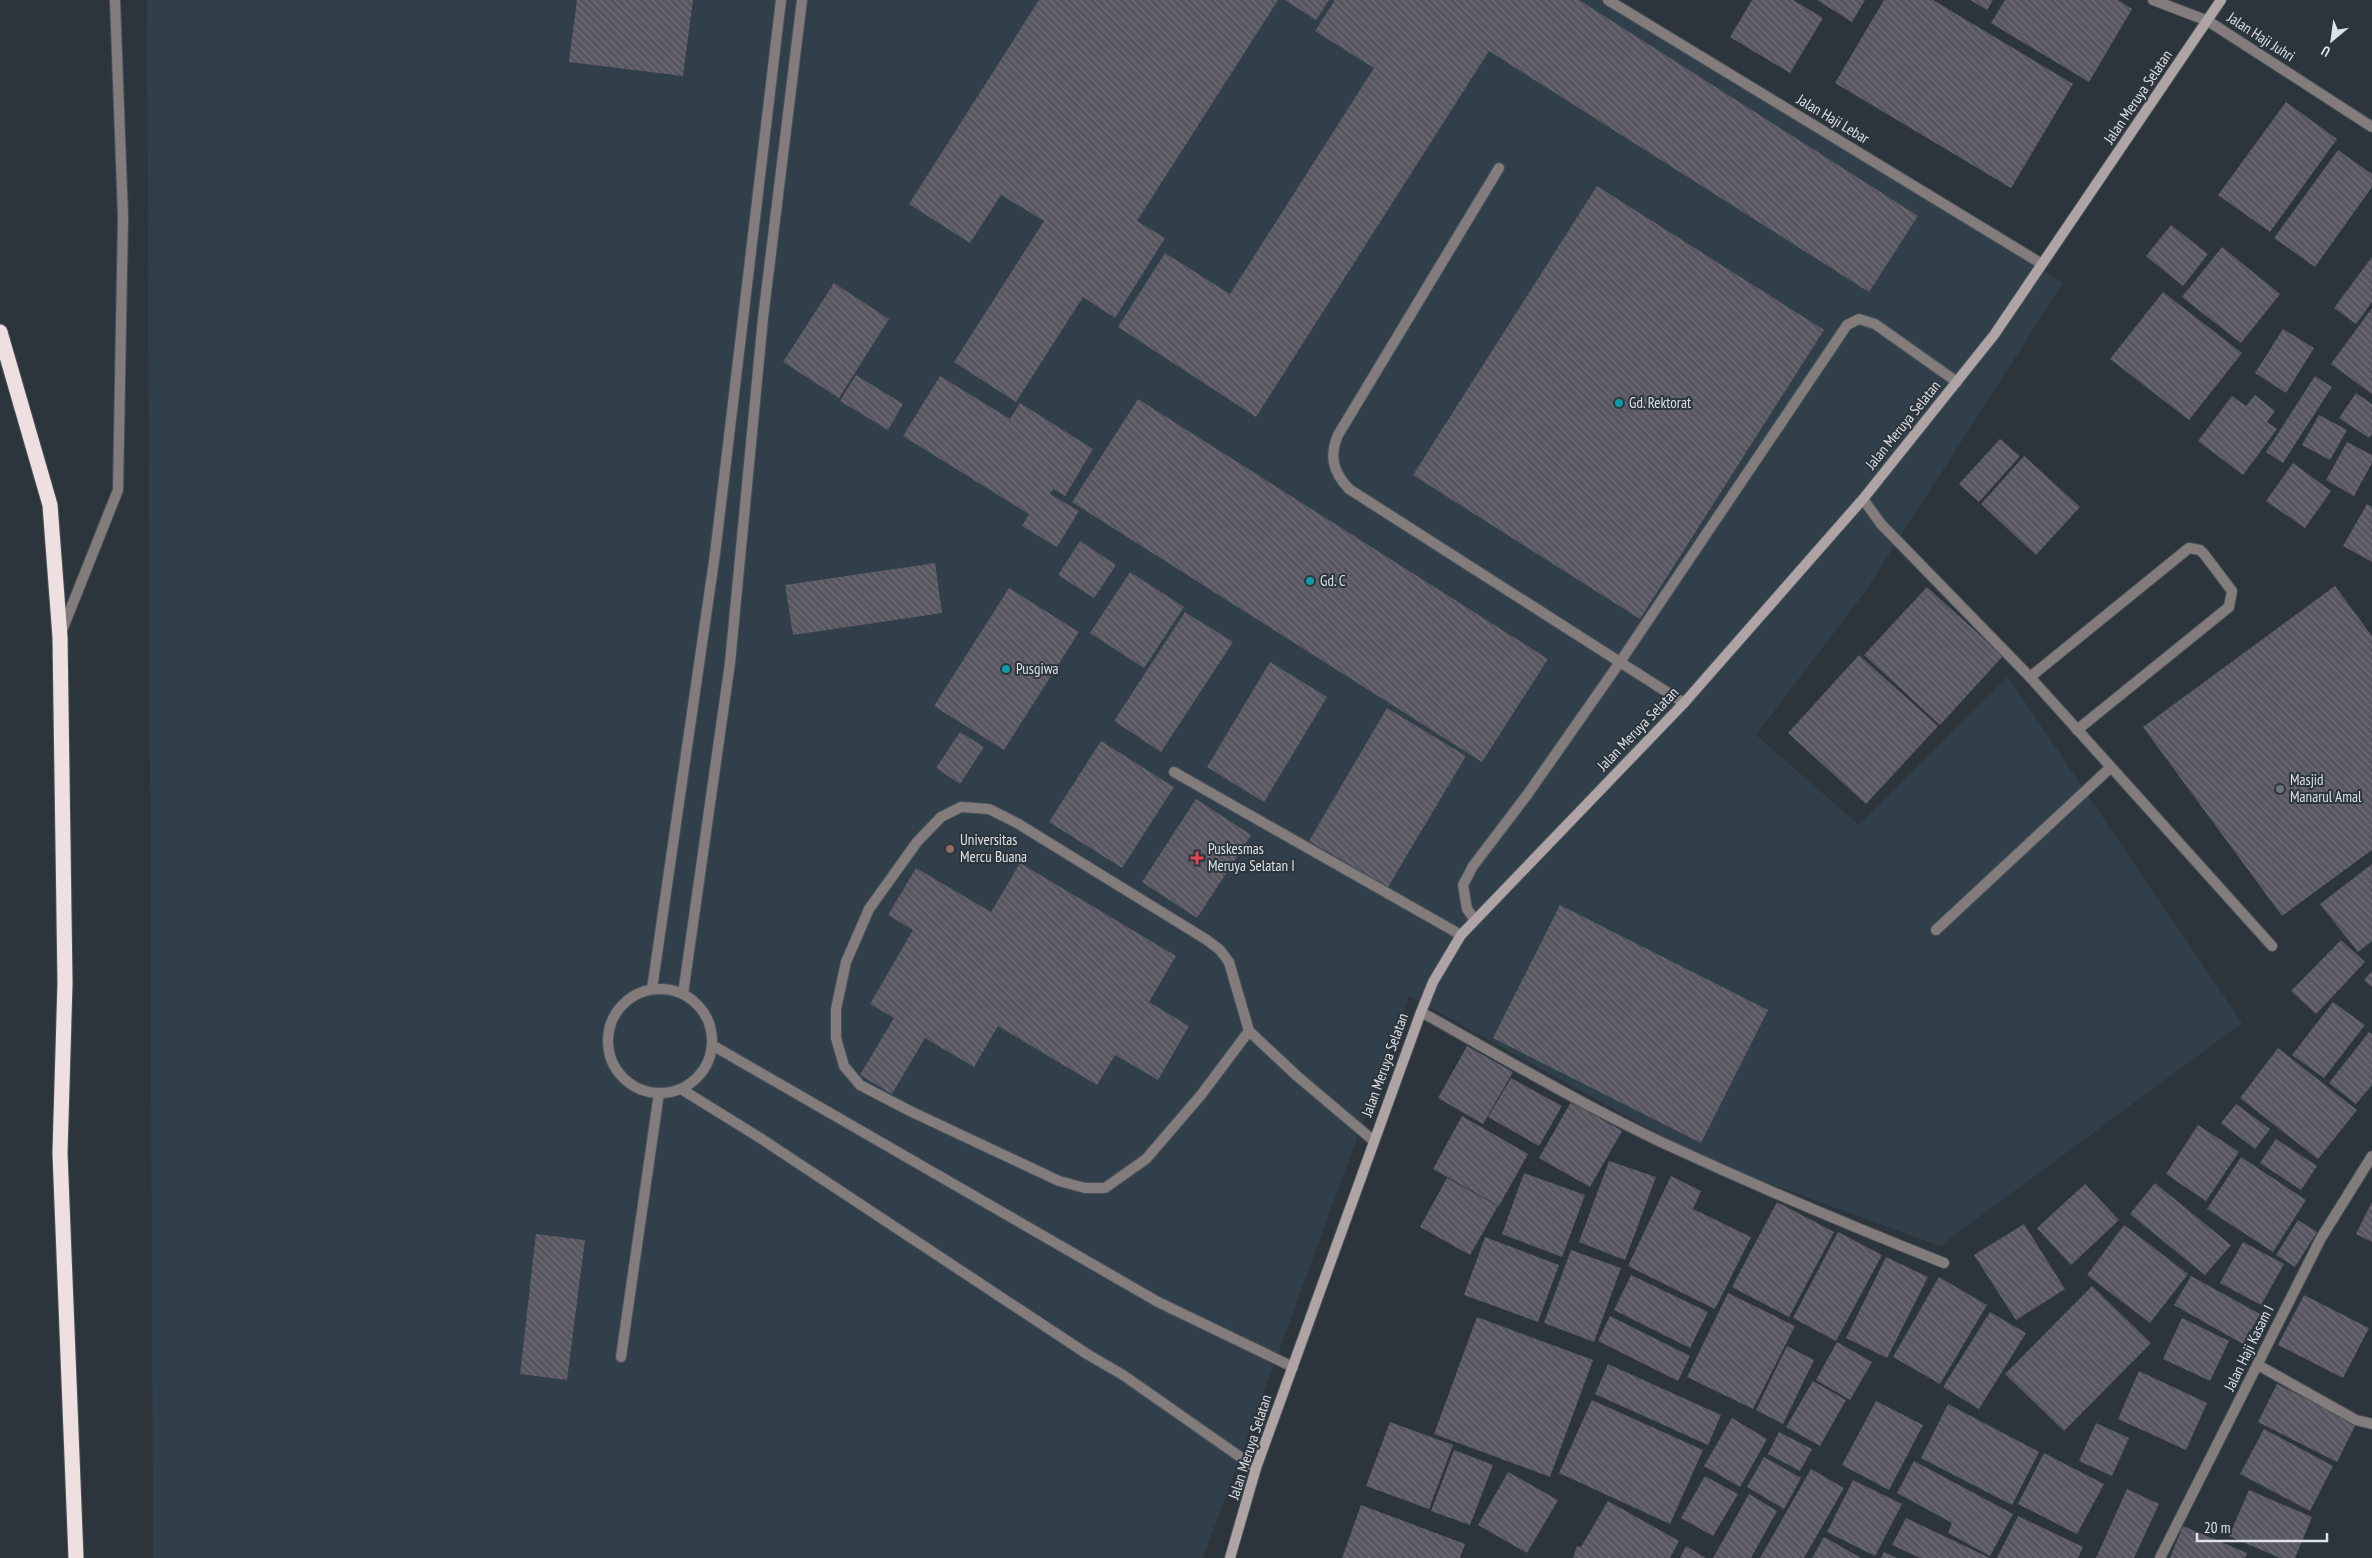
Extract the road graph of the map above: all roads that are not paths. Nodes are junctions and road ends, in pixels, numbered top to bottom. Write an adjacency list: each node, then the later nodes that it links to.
1 (115, 0): 14 (street)
2 (781, 0): 25 (street)
3 (802, 0): 26 (street)
4 (1608, 0): 10 (street, Jalan Haji Lebar)
5 (2154, 0): 7 (street, Jalan Haji Juhri)
6 (2222, 0): 7 (main road, Jalan Meruya Selatan)
7 (2208, 20): 8 (street, Jalan Haji Juhri); 10 (main road, Jalan Meruya Selatan)
8 (2372, 127)
9 (1499, 168): 15 (street)
10 (2042, 264): 12 (main road, Jalan Meruya Selatan)
11 (0, 332): 14 (highway)
12 (1957, 382): 13 (main road, Jalan Meruya Selatan); 15 (street)
13 (1863, 499): 16 (street); 17 (main road, Jalan Meruya Selatan)
14 (60, 637): 40 (highway)
15 (1620, 662): 17 (street); 21 (street)
16 (2030, 677): 18 (street); 18 (street)
17 (1684, 703): 21 (main road, Jalan Meruya Selatan)
18 (2077, 730): 19 (street)
19 (2110, 768): 22 (street); 24 (street)
20 (1174, 772): 23 (street)
21 (1475, 920): 23 (main road, Jalan Meruya Selatan)
22 (1936, 930)
23 (1462, 935): 27 (main road, Jalan Meruya Selatan)
24 (2272, 946)
25 (652, 989): 26 (street); 31 (street)
26 (683, 994): 29 (street)
27 (1421, 1012): 32 (main road, Jalan Meruya Selatan); 34 (street)
28 (1249, 1031): 28 (street); 32 (street)
29 (712, 1045): 30 (street); 37 (street)
30 (681, 1089): 31 (street); 39 (street)
31 (659, 1093): 35 (street)
32 (1374, 1141): 37 (main road, Jalan Meruya Selatan)
33 (2372, 1156): 36 (street, Jalan Haji Kasam I)
34 (1944, 1263)
35 (621, 1358)
36 (2258, 1365): 38 (street); 42 (street, Jalan Haji Kasam I)
37 (1293, 1367): 39 (main road, Jalan Meruya Selatan)
38 (2372, 1424)
39 (1256, 1468): 41 (main road, Jalan Meruya Selatan)
40 (76, 1558)
41 (1230, 1558)
42 (2160, 1558)

